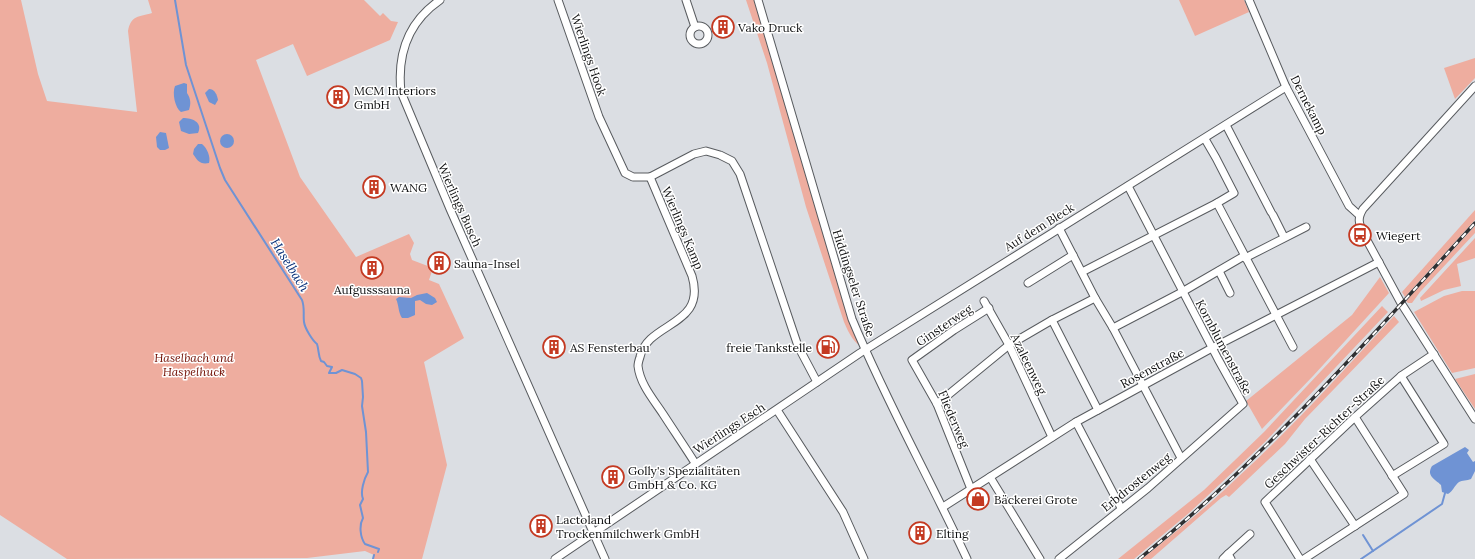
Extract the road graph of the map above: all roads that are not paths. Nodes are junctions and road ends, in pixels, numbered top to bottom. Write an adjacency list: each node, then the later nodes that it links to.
1 (440, 0): 59 (street, Wierlings Busch)
2 (558, 0): 9 (street, Wierlings Hook)
3 (686, 0): 6 (street)
4 (758, 0): 37 (street, Hiddingseler Straße)
5 (1249, 0): 8 (street, Dernekamp)
6 (695, 26)
7 (1475, 86): 15 (street)
8 (1286, 87): 10 (street, Auf dem Bleck); 15 (street, Dernekamp)
9 (599, 117): 12 (street, Wierlings Kamp)
10 (1226, 125): 11 (street, Auf dem Bleck); 19 (street)
11 (1205, 139): 13 (street, Auf dem Bleck); 14 (street)
12 (650, 177): 41 (street, Wierlings Kamp); 52 (street, Wierlings Kamp)
13 (1128, 186): 17 (street, Auf dem Bleck); 18 (street, Kornblumenstraße)
14 (1217, 203): 18 (street); 21 (street)
15 (1359, 215): 22 (street, Dernekamp)
16 (1306, 227): 19 (street)
17 (1059, 228): 20 (street, Erbdrostenweg); 37 (street, Auf dem Bleck)
18 (1153, 237): 24 (street); 26 (street, Kornblumenstraße)
19 (1284, 237): 21 (street)
20 (1073, 255): 24 (street, Erbdrostenweg); 25 (street)
21 (1245, 257): 23 (street); 31 (street)
22 (1379, 262): 31 (street, Rosenstraße); 38 (street, Dernekamp)
23 (1219, 271): 26 (street); 27 (street)
24 (1082, 272): 28 (street, Erbdrostenweg)
25 (1028, 283)
26 (1182, 292): 33 (street, Kornblumenstraße); 36 (street, Kornblumenstraße)
27 (1230, 293)
28 (1095, 298): 32 (street); 33 (street, Erbdrostenweg)
29 (984, 301): 30 (street, Azaleenweg)
30 (989, 308): 34 (street, Azaleenweg); 39 (street, Ginsterweg)
31 (1276, 315): 35 (street); 36 (street, Rosenstraße)
32 (1052, 320): 34 (street); 45 (street)
33 (1113, 328): 42 (street, Erbdrostenweg)
34 (1009, 345): 43 (street); 49 (street, Azaleenweg)
35 (1293, 347)
36 (1212, 348): 42 (street, Rosenstraße); 50 (street, Kornblumenstraße)
37 (865, 350): 41 (street, Wierlings Esch); 56 (street, Hiddingseler Straße)
38 (1434, 354): 40 (street, Geschwister-Richter-Straße); 47 (street, Dernekamp)
39 (912, 360): 43 (street, Fliederweg)
40 (1401, 376): 46 (street, Geschwister-Richter-Straße); 53 (street)
41 (817, 382): 44 (street, Wierlings Esch)
42 (1143, 385): 45 (street, Rosenstraße); 50 (street, Erbdrostenweg)
43 (937, 404): 55 (street, Fliederweg)
44 (777, 410): 52 (street, Wierlings Esch); 64 (street, Wierlings Esch)
45 (1098, 410): 48 (street, Rosenstraße)
46 (1354, 417): 51 (street, Geschwister-Richter-Straße); 53 (street)
47 (1475, 419)
48 (1076, 422): 49 (street, Rosenstraße); 57 (street)
49 (1052, 437): 54 (street, Rosenstraße)
50 (1181, 458): 57 (street, Erbdrostenweg)
51 (1310, 459): 58 (street); 68 (street, Geschwister-Richter-Straße)
52 (695, 463): 59 (street, Wierlings Esch)
53 (1392, 476): 58 (street)
54 (990, 477): 55 (street, Rosenstraße); 66 (street)
55 (971, 489): 56 (street, Rosenstraße)
56 (943, 507): 65 (street, Hiddingseler Straße)
57 (1121, 508): 67 (street, Erbdrostenweg)
58 (1355, 526): 69 (street)
59 (593, 533): 62 (street, Wierlings Esch); 63 (street)
60 (1250, 534): 61 (street)
61 (1227, 557)
62 (555, 559)
63 (605, 559)
64 (864, 559)
65 (967, 559)
66 (1040, 559)
67 (1059, 559)
68 (1300, 559)
69 (1304, 559)

